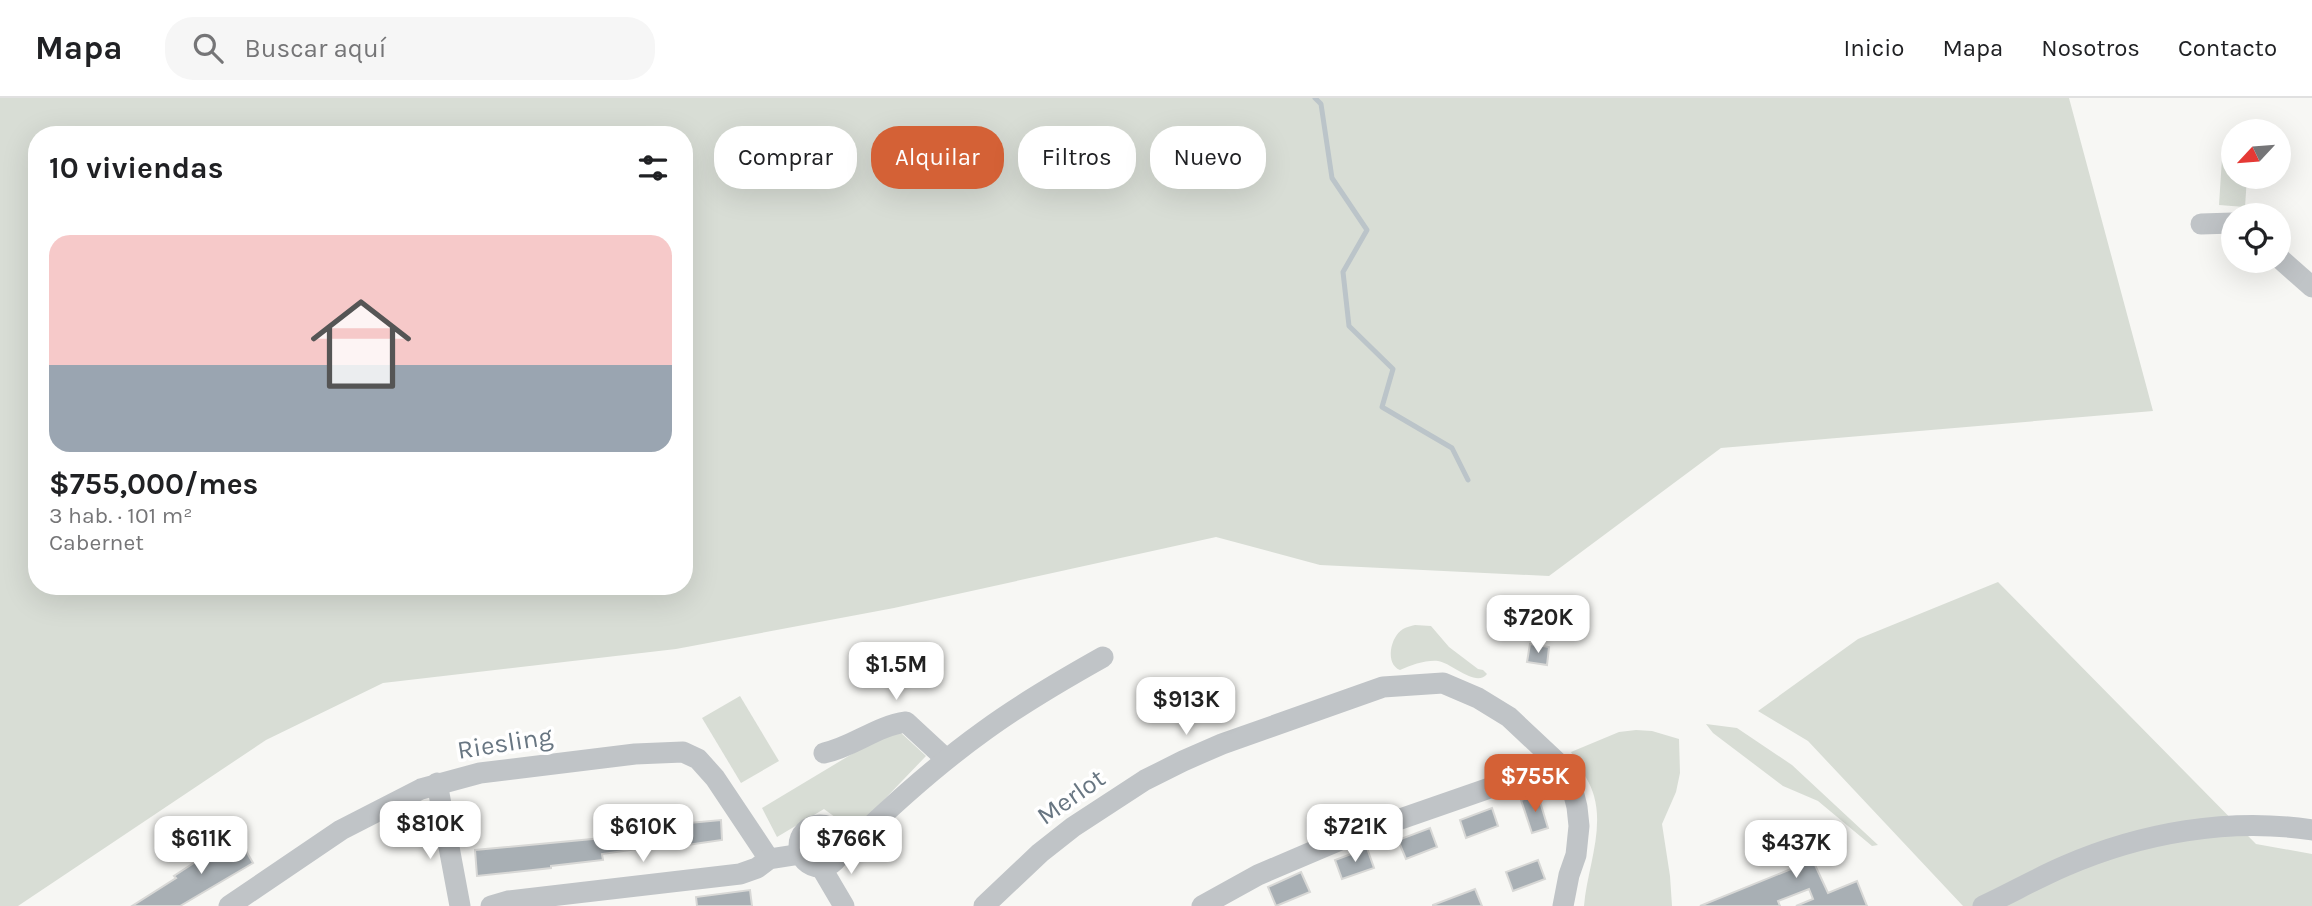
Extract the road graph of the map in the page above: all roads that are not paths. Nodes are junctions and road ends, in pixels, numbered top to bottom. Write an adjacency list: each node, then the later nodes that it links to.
1 (2221, 223): 2 (street)
2 (2201, 224)
3 (2291, 268): 4 (street)
4 (2312, 287)
5 (1103, 657): 7 (street)
6 (824, 753): 7 (street)
7 (946, 759): 13 (street)
8 (1559, 764): 18 (street, Merlot); 19 (street); 20 (street)
9 (437, 783): 12 (street, Riesling); 14 (street, Riesling); 15 (street)
10 (2312, 830): 21 (street)
11 (801, 854): 12 (street); 13 (street); 13 (street)
12 (769, 859): 16 (street)
13 (829, 862): 17 (street)
14 (229, 906)
15 (460, 906)
16 (491, 906)
17 (844, 906)
18 (985, 906)
19 (1202, 906)
20 (1563, 906)
21 (1983, 906)

